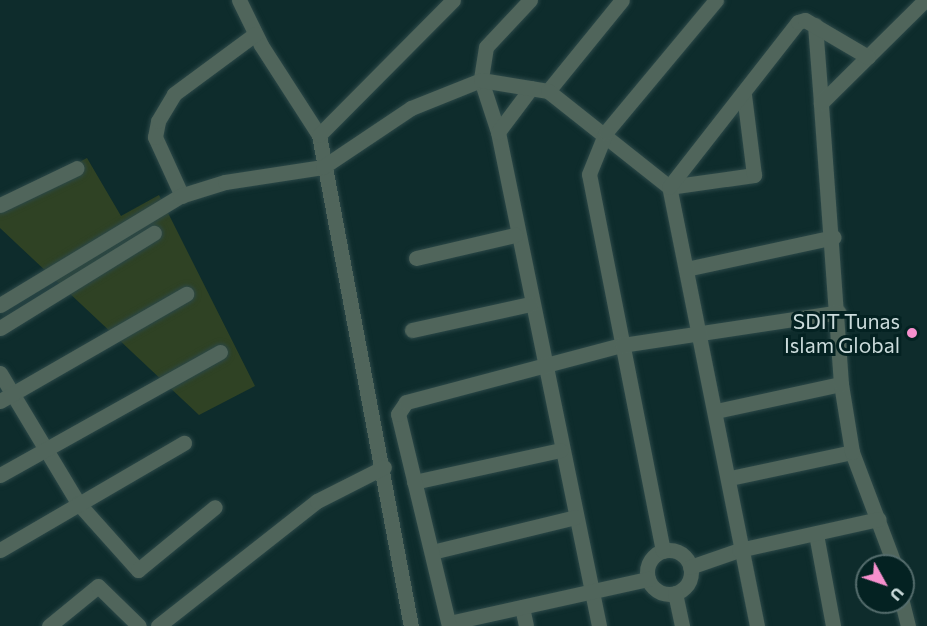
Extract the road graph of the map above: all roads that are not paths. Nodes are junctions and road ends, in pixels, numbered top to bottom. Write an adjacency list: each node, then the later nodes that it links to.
1 (239, 0): 8 (street)
2 (453, 0): 17 (street)
3 (530, 0): 10 (street)
4 (622, 0): 12 (street)
5 (716, 0): 16 (street)
6 (919, 2): 9 (street)
7 (815, 25): 9 (street); 13 (street); 14 (street)
8 (255, 34): 17 (street); 21 (street)
9 (868, 57): 14 (street)
10 (481, 80): 11 (street); 15 (street); 18 (street)
11 (531, 88): 12 (street); 15 (street)
12 (548, 91): 16 (street)
13 (744, 95): 20 (street); 20 (street)
14 (821, 103): 25 (street)
15 (498, 132): 24 (street)
16 (606, 132): 20 (street); 35 (street)
17 (319, 135): 18 (street)
18 (323, 167): 21 (street); 46 (street)
19 (77, 168): 22 (street)
20 (669, 187): 27 (street)
21 (182, 196): 30 (street)
22 (0, 206)
23 (154, 233): 32 (street)
24 (515, 235): 26 (street); 29 (street)
25 (834, 237): 27 (street); 31 (street)
26 (416, 258)
27 (686, 269): 34 (street)
28 (186, 294): 40 (street)
29 (530, 304): 33 (street); 37 (street)
30 (0, 305)
31 (839, 312): 34 (street); 39 (street)
32 (0, 328)
33 (412, 330)
34 (697, 334): 35 (street); 41 (street)
35 (622, 345): 37 (street); 57 (street)
36 (220, 352): 43 (street)
37 (544, 366): 44 (street); 49 (street)
38 (0, 373): 40 (street)
39 (841, 384): 41 (street); 45 (street)
40 (6, 398): 43 (street)
41 (716, 411): 48 (street)
42 (184, 443): 50 (street)
43 (47, 450): 47 (street); 50 (street)
44 (561, 450): 49 (street); 52 (street)
45 (852, 452): 48 (street); 53 (street)
46 (384, 467): 66 (street); 69 (street)
47 (0, 475)
48 (730, 478): 56 (street)
49 (414, 482): 58 (street)
50 (78, 502): 51 (street); 55 (street)
51 (215, 507)
52 (576, 517): 58 (street); 62 (street)
53 (879, 519): 54 (street); 59 (street)
54 (816, 534): 56 (street); 74 (street)
55 (0, 550)
56 (739, 550): 60 (street); 73 (street)
57 (663, 551): 60 (street); 61 (street)
58 (432, 552): 65 (street)
59 (891, 554)
60 (690, 567): 63 (street)
61 (648, 579): 62 (street); 63 (street)
62 (592, 591): 64 (street); 71 (street)
63 (675, 593): 72 (street)
64 (522, 607): 65 (street); 70 (street)
65 (449, 624)
66 (408, 625)
67 (49, 626): 68 (street)
68 (139, 626)
69 (158, 626)
70 (526, 626)
71 (599, 626)
72 (682, 626)
73 (757, 626)
74 (833, 626)

